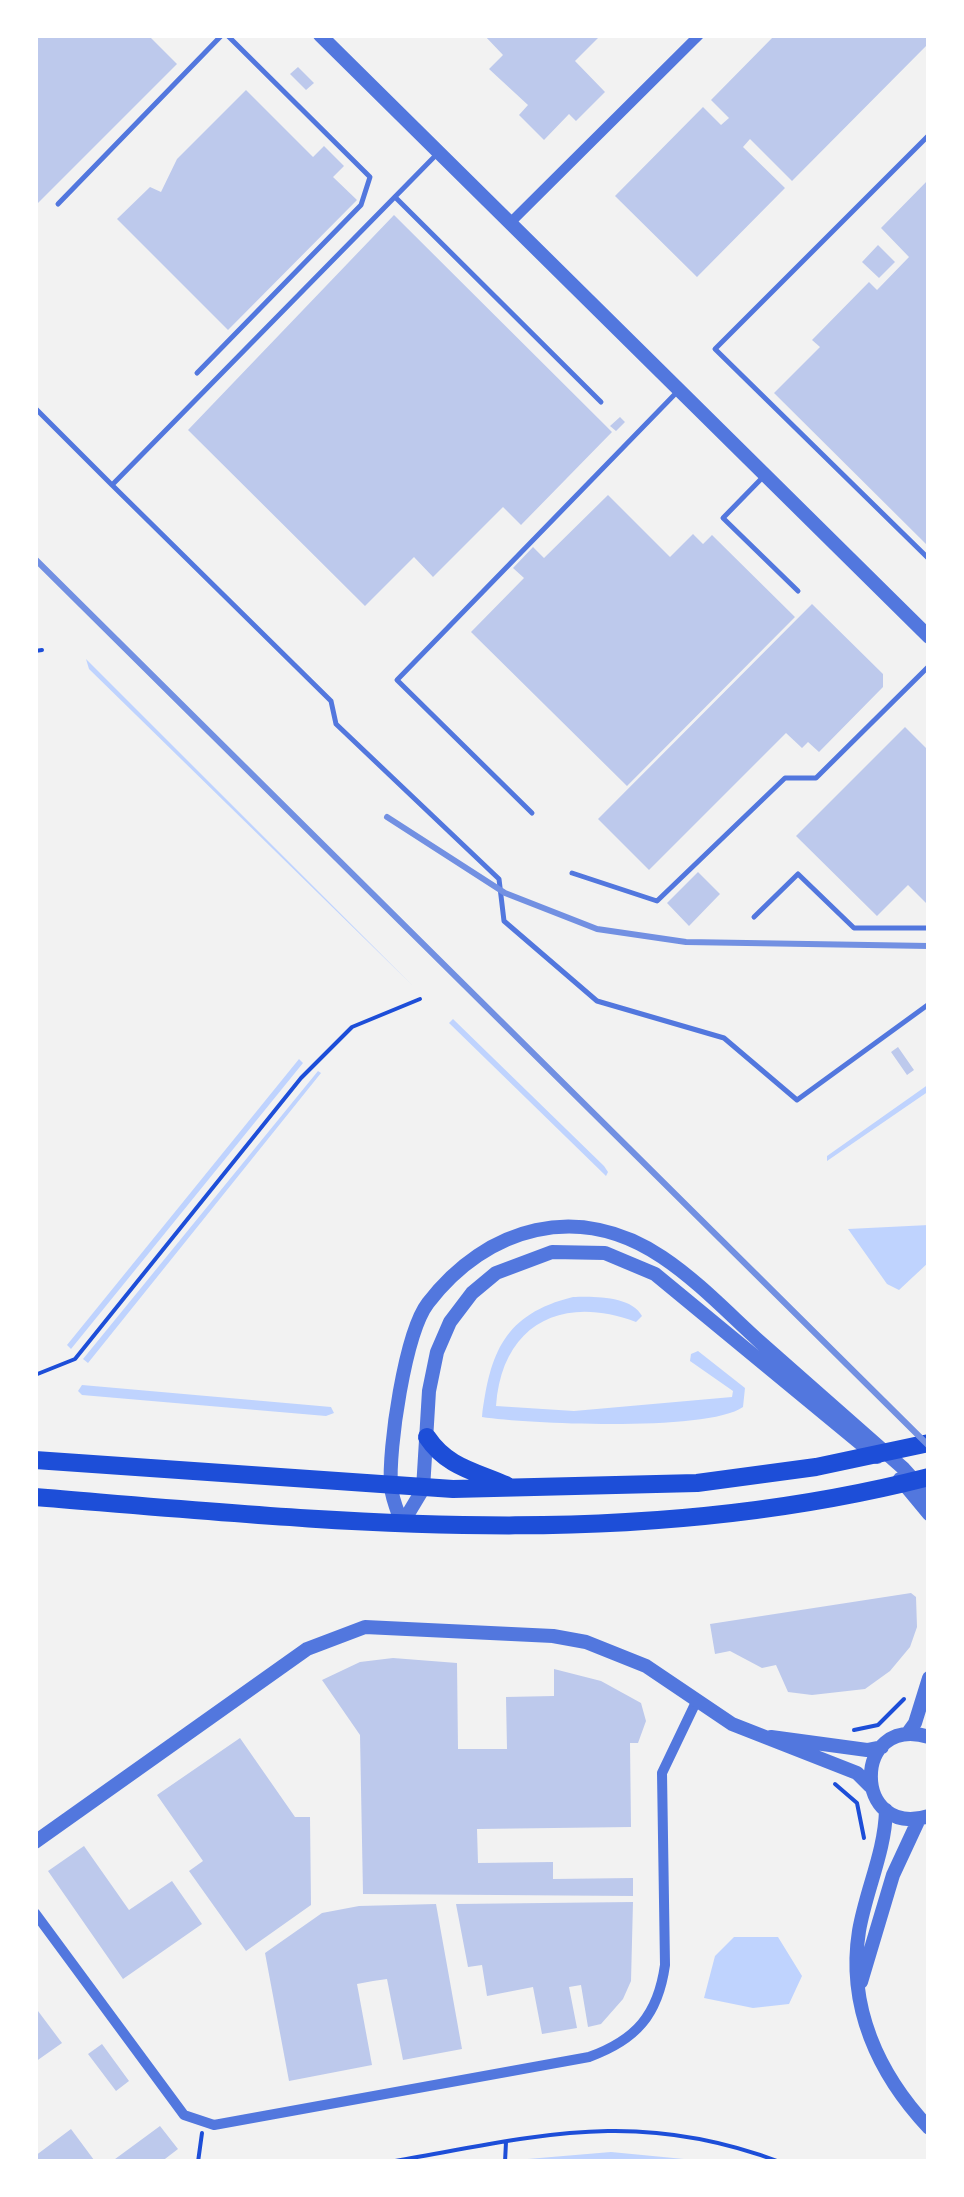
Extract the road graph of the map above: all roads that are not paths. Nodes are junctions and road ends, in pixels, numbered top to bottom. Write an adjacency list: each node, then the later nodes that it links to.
1 (225, 35): 7 (lane); 9 (lane)
2 (320, 35): 5 (street)
3 (699, 35): 8 (street)
4 (929, 136): 15 (lane)
5 (439, 152): 6 (lane); 8 (street)
6 (395, 197): 11 (lane); 14 (lane)
7 (58, 204)
8 (510, 223): 10 (street)
9 (197, 373)
10 (679, 390): 13 (street); 19 (lane)
11 (601, 402)
12 (35, 408): 14 (lane)
13 (765, 475): 16 (lane); 17 (street)
14 (112, 485): 23 (lane)
15 (929, 559)
16 (798, 591)
17 (929, 637)
18 (929, 666): 20 (lane)
19 (532, 812)
20 (572, 873)
21 (754, 917): 22 (lane)
22 (929, 928)
23 (929, 1004)
24 (427, 1437): 29 (main road); 30 (street); 33 (street)
25 (929, 1444): 29 (main road)
26 (35, 1460): 28 (main road)
27 (929, 1477): 34 (main road)
28 (391, 1488): 30 (main road); 31 (street); 34 (street)
29 (511, 1488): 30 (main road)
30 (423, 1489): 34 (street)
31 (929, 1497)
32 (35, 1498): 34 (main road)
33 (929, 1514)
34 (402, 1524)
35 (927, 1686): 37 (street)
36 (696, 1702): 38 (street); 44 (street); 45 (street)
37 (907, 1734): 39 (street); 40 (street)
38 (771, 1737): 40 (street); 41 (street)
39 (929, 1737)
40 (882, 1746): 41 (street)
41 (870, 1786): 42 (street)
42 (886, 1810): 43 (street); 46 (street)
43 (924, 1817): 46 (street)
44 (35, 1842)
45 (35, 1912)
46 (860, 1986): 47 (street)
47 (929, 2128)

